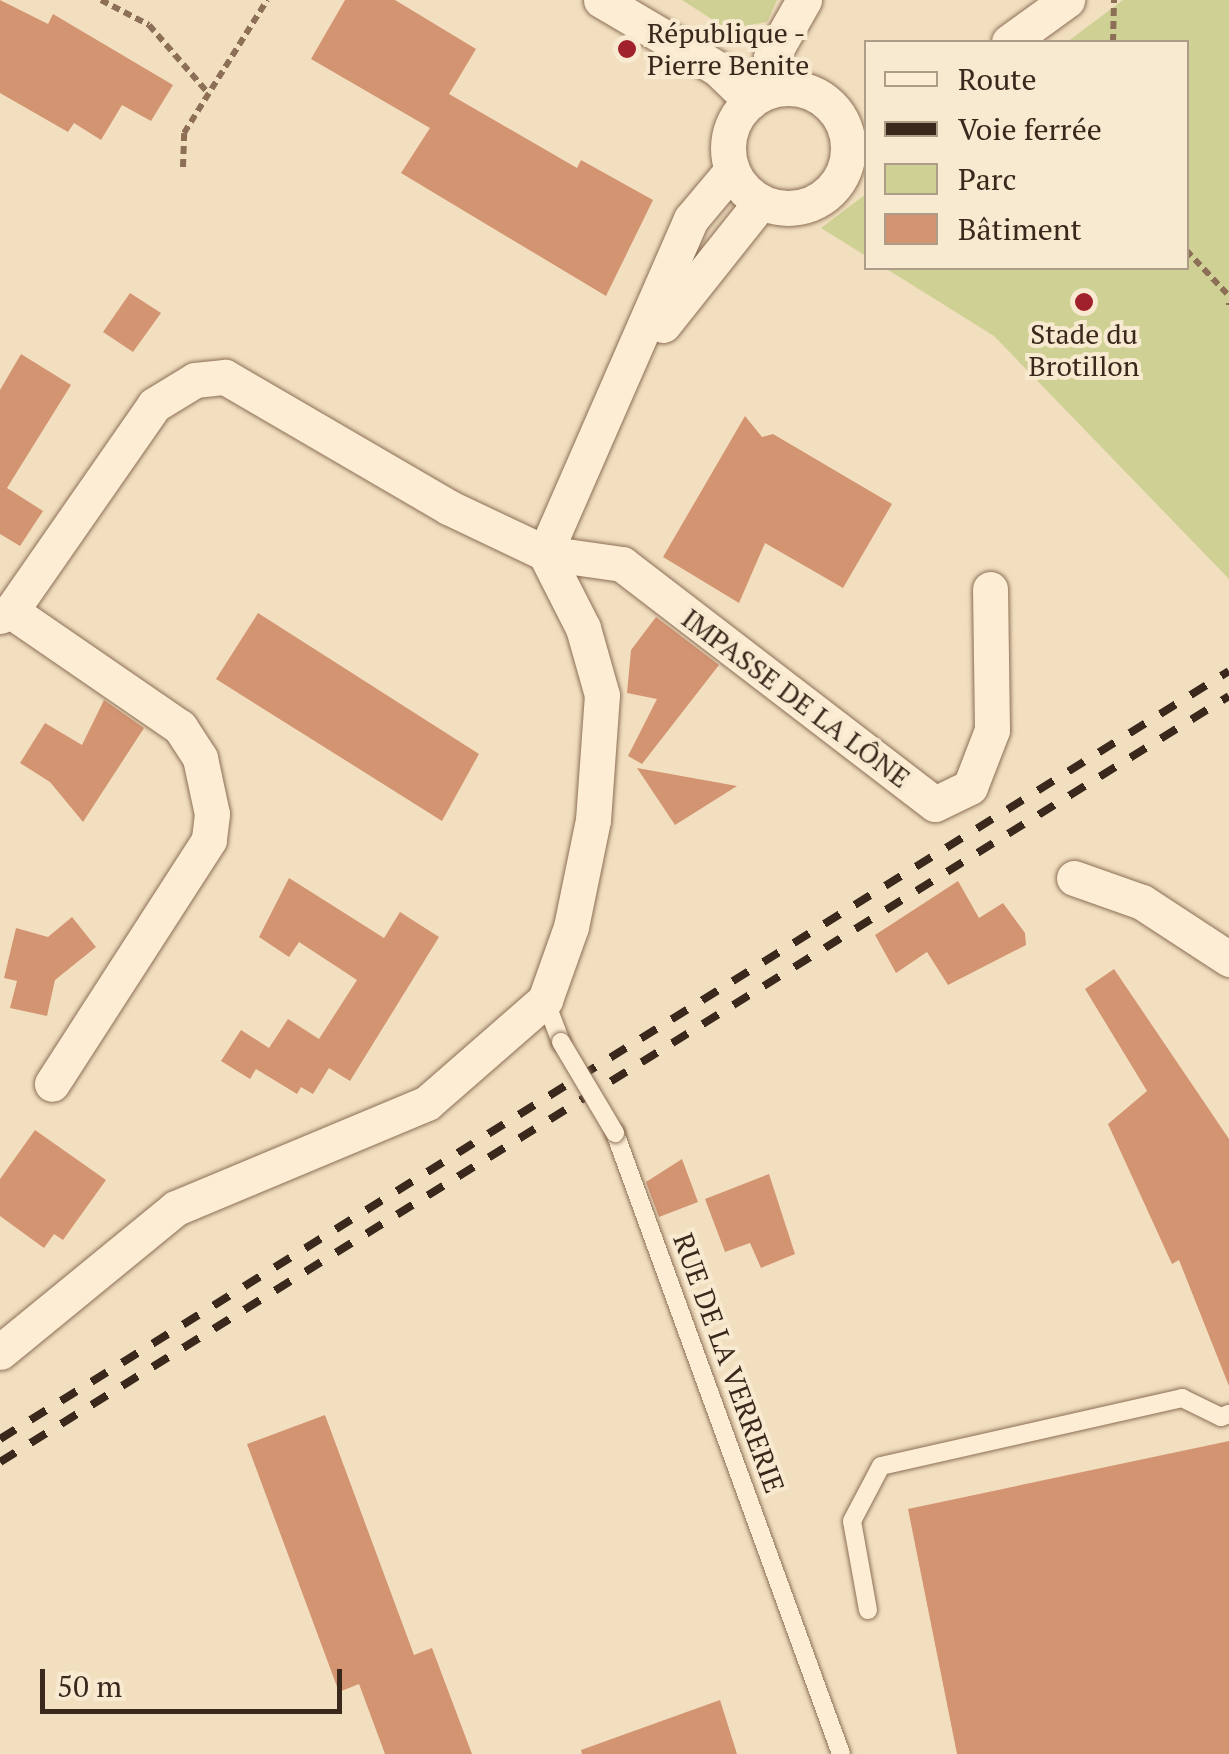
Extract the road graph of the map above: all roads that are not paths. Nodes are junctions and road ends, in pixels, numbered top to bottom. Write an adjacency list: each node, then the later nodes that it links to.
1 (601, 0): 5 (street)
2 (804, 0): 5 (street)
3 (1067, 0): 4 (street)
4 (1012, 40)
5 (759, 96): 6 (street); 7 (street)
6 (857, 136): 8 (street)
7 (732, 170): 8 (street); 9 (street)
8 (761, 202): 9 (street)
9 (630, 370): 10 (street)
10 (545, 553): 11 (street, IMPASSE DE LA LÔNE); 12 (street); 15 (street)
11 (990, 590)
12 (6, 614): 16 (street)
13 (1074, 878): 14 (street)
14 (1229, 959)
15 (545, 1000): 17 (street); 20 (lane, RUE DE LA VERRERIE, bridge)
16 (52, 1084)
17 (0, 1352)
18 (1229, 1414): 19 (lane)
19 (868, 1610)
20 (841, 1754)

